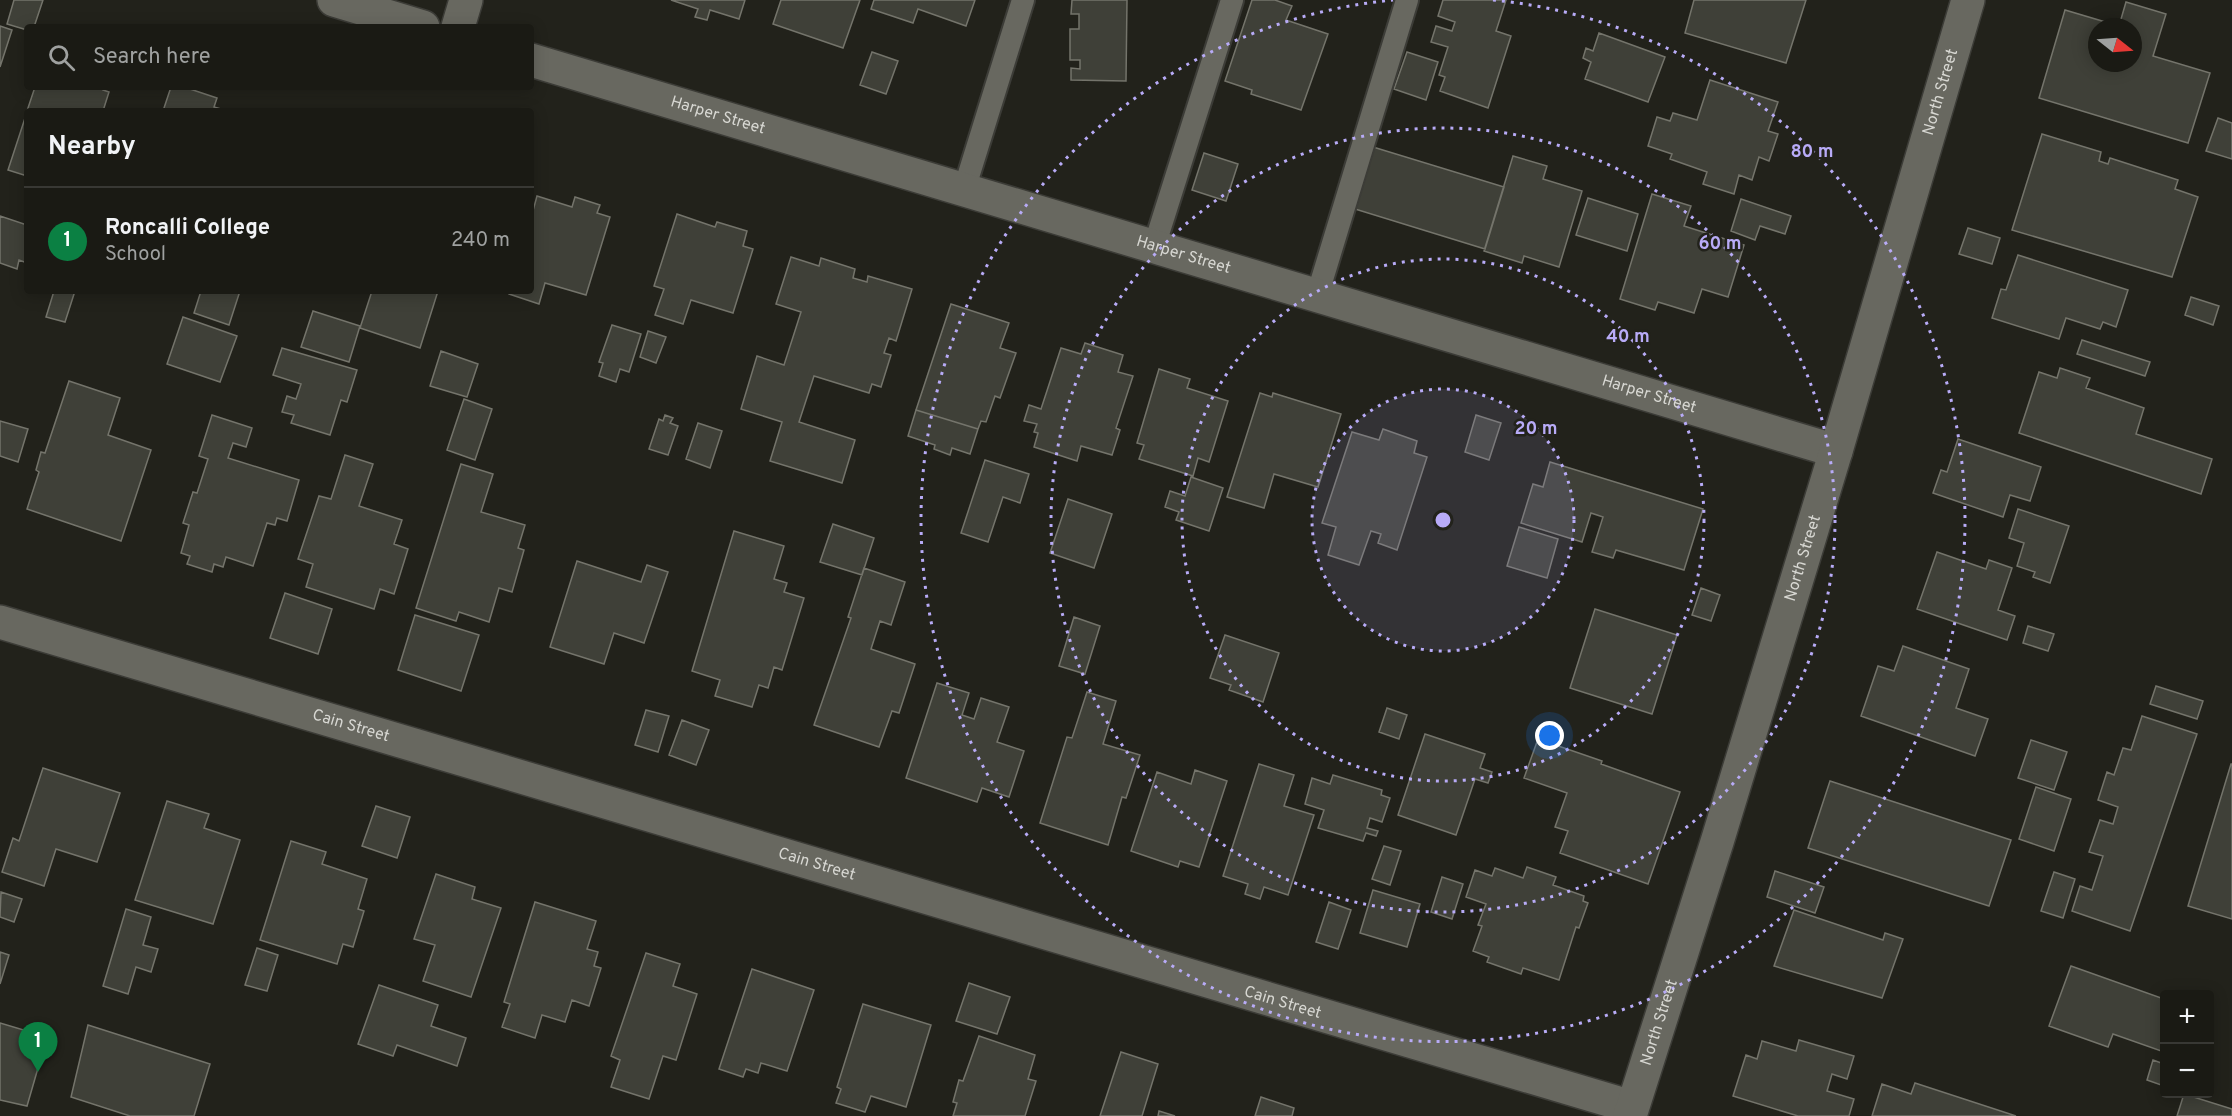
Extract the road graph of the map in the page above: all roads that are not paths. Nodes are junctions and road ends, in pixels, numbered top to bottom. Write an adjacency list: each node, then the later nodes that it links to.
1 (334, 0): 7 (street)
2 (466, 0): 8 (street)
3 (1023, 0): 10 (lane)
4 (1232, 0): 11 (lane)
5 (1407, 0): 12 (lane)
6 (1968, 0): 13 (street, North Street)
7 (413, 24)
8 (459, 24)
9 (534, 61): 10 (street, Harper Street)
10 (964, 190): 11 (street, Harper Street)
11 (1154, 247): 12 (street, Harper Street)
12 (1317, 296): 13 (street, Harper Street)
13 (1836, 451): 15 (street, North Street)
14 (0, 622): 15 (street, Cain Street)
15 (1631, 1112)

